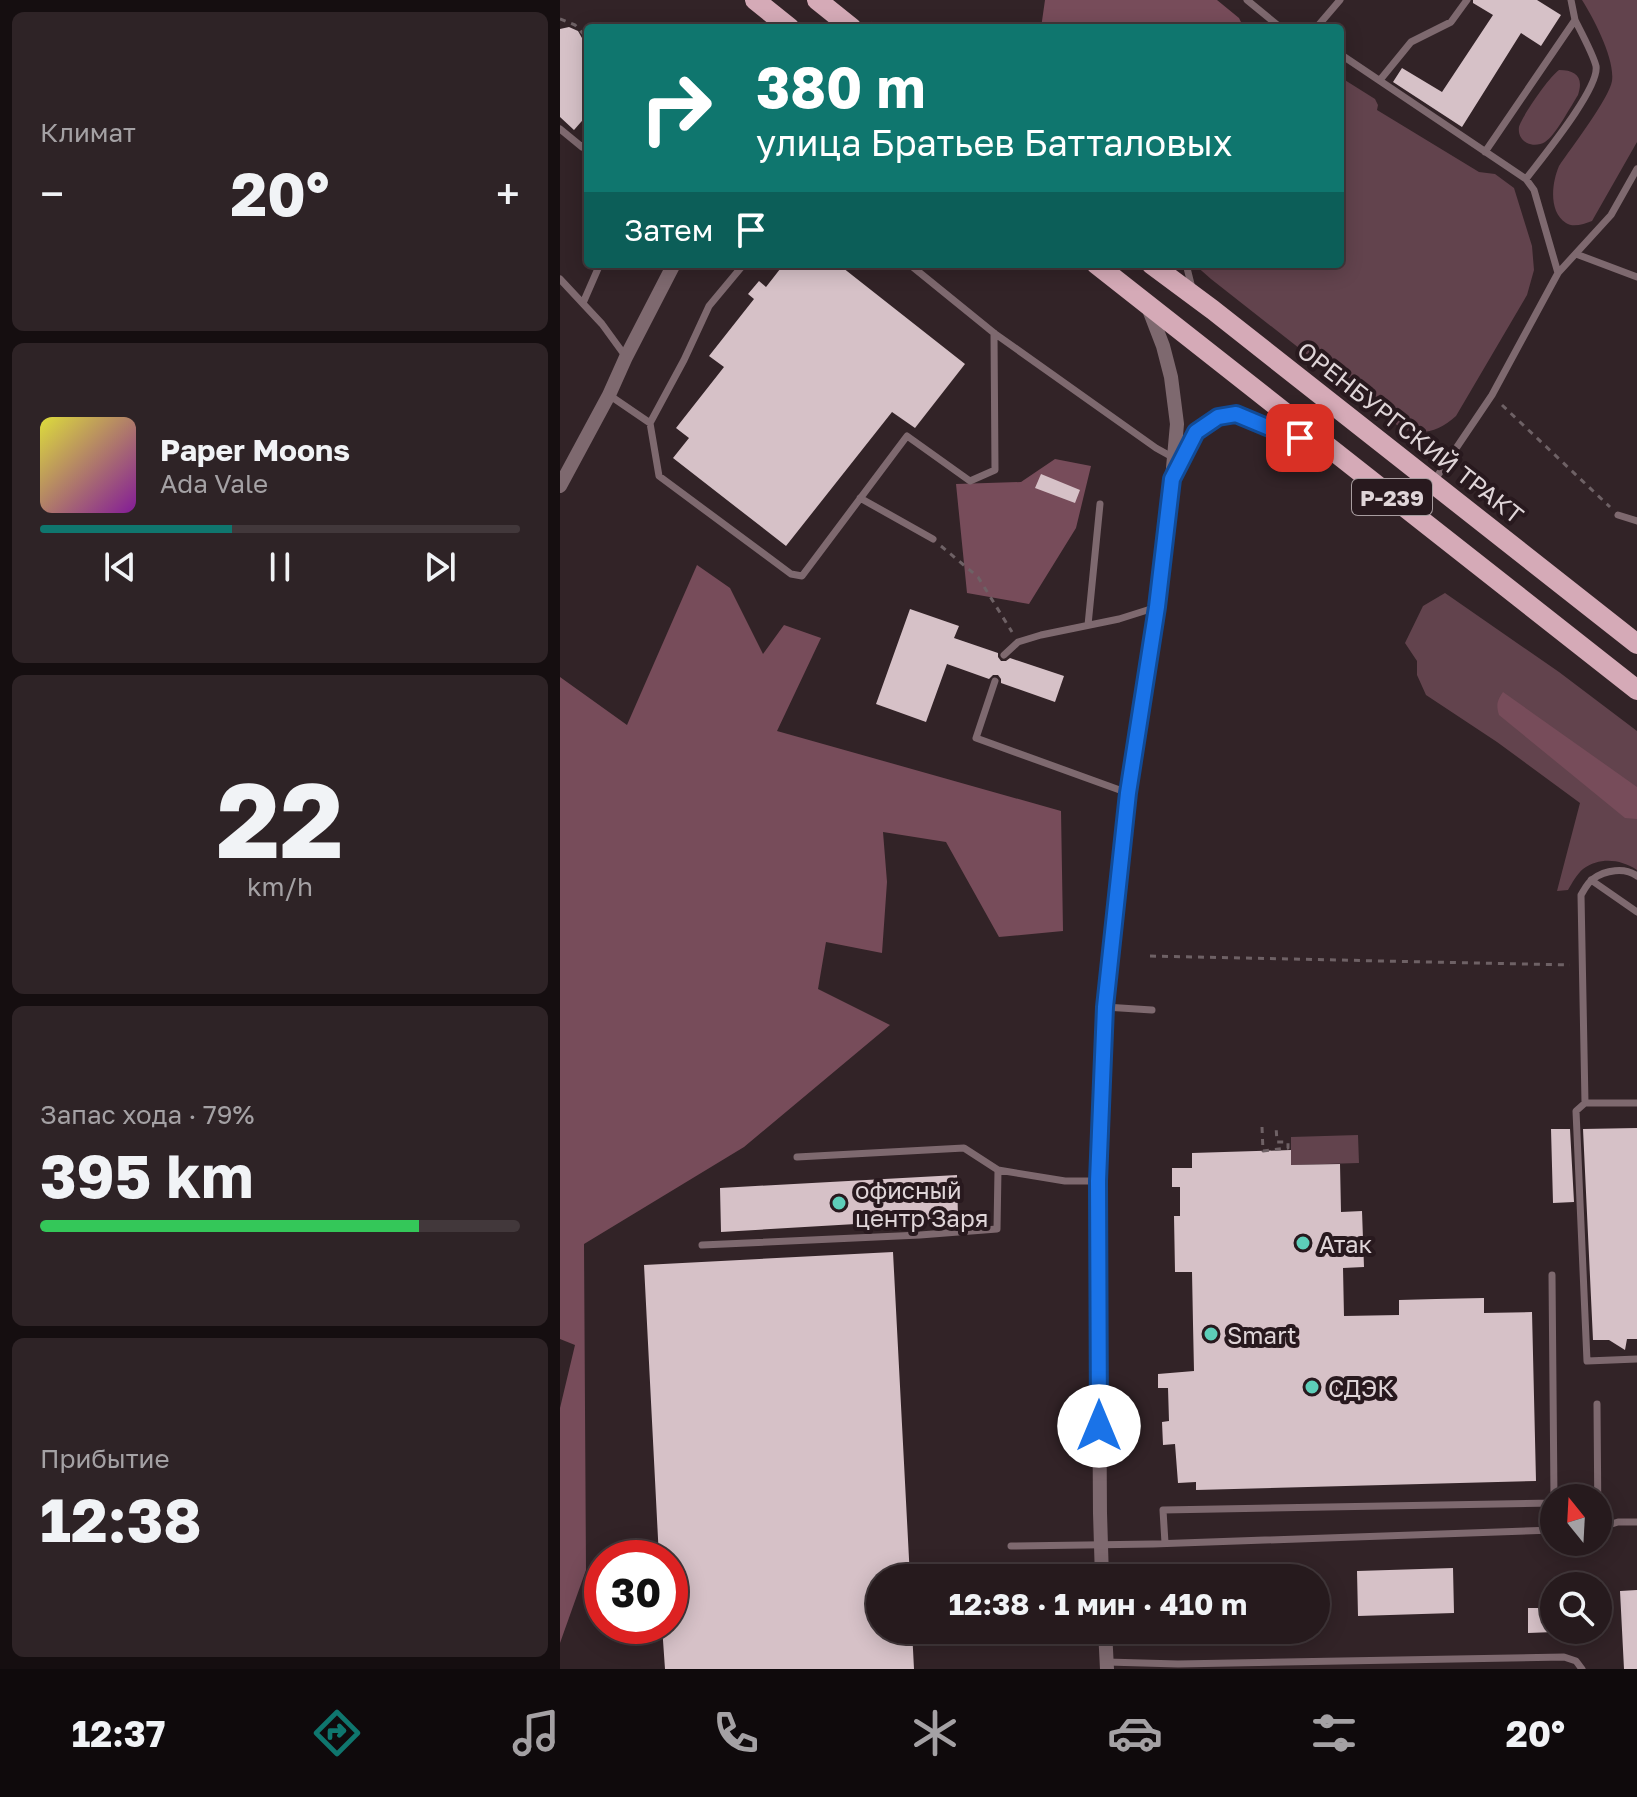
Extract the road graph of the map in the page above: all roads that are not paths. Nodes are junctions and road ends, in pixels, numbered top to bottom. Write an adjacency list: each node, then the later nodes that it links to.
1 (755, 0): 8 (main road)
2 (817, 0): 9 (main road)
3 (1247, 0): 10 (lane)
4 (1340, 0): 11 (lane)
5 (1467, 0): 13 (lane)
6 (1571, 0): 7 (lane)
7 (1575, 20): 16 (lane); 18 (lane)
8 (785, 24)
9 (847, 24)
10 (1276, 24)
11 (1319, 24)
12 (1344, 57): 13 (lane)
13 (1380, 80): 16 (lane)
14 (560, 129): 15 (lane)
15 (584, 145)
16 (1485, 152): 18 (lane)
17 (1637, 169): 19 (lane)
18 (1526, 179): 27 (lane)
19 (1576, 254): 27 (lane); 28 (lane)
20 (598, 268): 31 (lane)
21 (672, 268): 34 (street)
22 (741, 268): 36 (lane)
23 (914, 268): 33 (lane)
24 (1101, 268): 32 (main road, Р-239)
25 (1156, 268): 30 (main road, ОРЕНБУРГСКИЙ ТРАКТ / Р-239)
26 (1187, 268): 30 (lane)
27 (1558, 273): 40 (lane)
28 (1637, 277)
29 (560, 279): 31 (lane)
30 (1194, 298): 40 (main road, ОРЕНБУРГСКИЙ ТРАКТ / Р-239)
31 (583, 303): 34 (lane)
32 (1146, 303): 37 (main road, Р-239); 38 (street)
33 (994, 333): 38 (lane); 42 (lane)
34 (626, 357): 35 (street)
35 (609, 395): 36 (lane); 41 (street)
36 (650, 423): 42 (lane)
37 (1328, 446): 39 (street); 52 (main road, Р-239)
38 (1174, 458): 39 (street)
39 (1172, 479): 47 (street)
40 (1433, 482): 49 (main road, ОРЕНБУРГСКИЙ ТРАКТ / Р-239)
41 (560, 486)
42 (860, 498): 46 (lane)
43 (1100, 504): 48 (lane)
44 (1618, 515): 45 (lane)
45 (1637, 521)
46 (933, 539)
47 (1157, 607): 48 (lane); 53 (street)
48 (1088, 625): 50 (lane)
49 (1637, 644)
50 (1004, 655)
51 (995, 681): 53 (lane)
52 (1637, 690)
53 (1128, 793): 57 (street)
54 (1637, 876): 55 (lane)
55 (1591, 880): 56 (lane); 59 (lane)
56 (1637, 912)
57 (1105, 1007): 58 (lane); 63 (street)
58 (1152, 1010)
59 (1585, 1103): 60 (lane); 66 (lane)
60 (1637, 1103)
61 (797, 1157): 62 (lane)
62 (998, 1170): 63 (lane); 64 (lane)
63 (1098, 1181): 75 (street)
64 (702, 1245)
65 (1552, 1275): 68 (lane)
66 (1637, 1359)
67 (1597, 1404): 69 (lane)
68 (1554, 1484)
69 (1598, 1484)
70 (1540, 1501): 74 (lane)
71 (1637, 1522): 72 (lane)
72 (1612, 1524)
73 (1540, 1530): 74 (lane)
74 (1165, 1543): 75 (lane)
75 (1100, 1545): 76 (lane); 77 (street)
76 (1011, 1546)
77 (1101, 1564)
78 (1106, 1644): 79 (street)
79 (1107, 1666): 80 (lane)
80 (1582, 1669)

